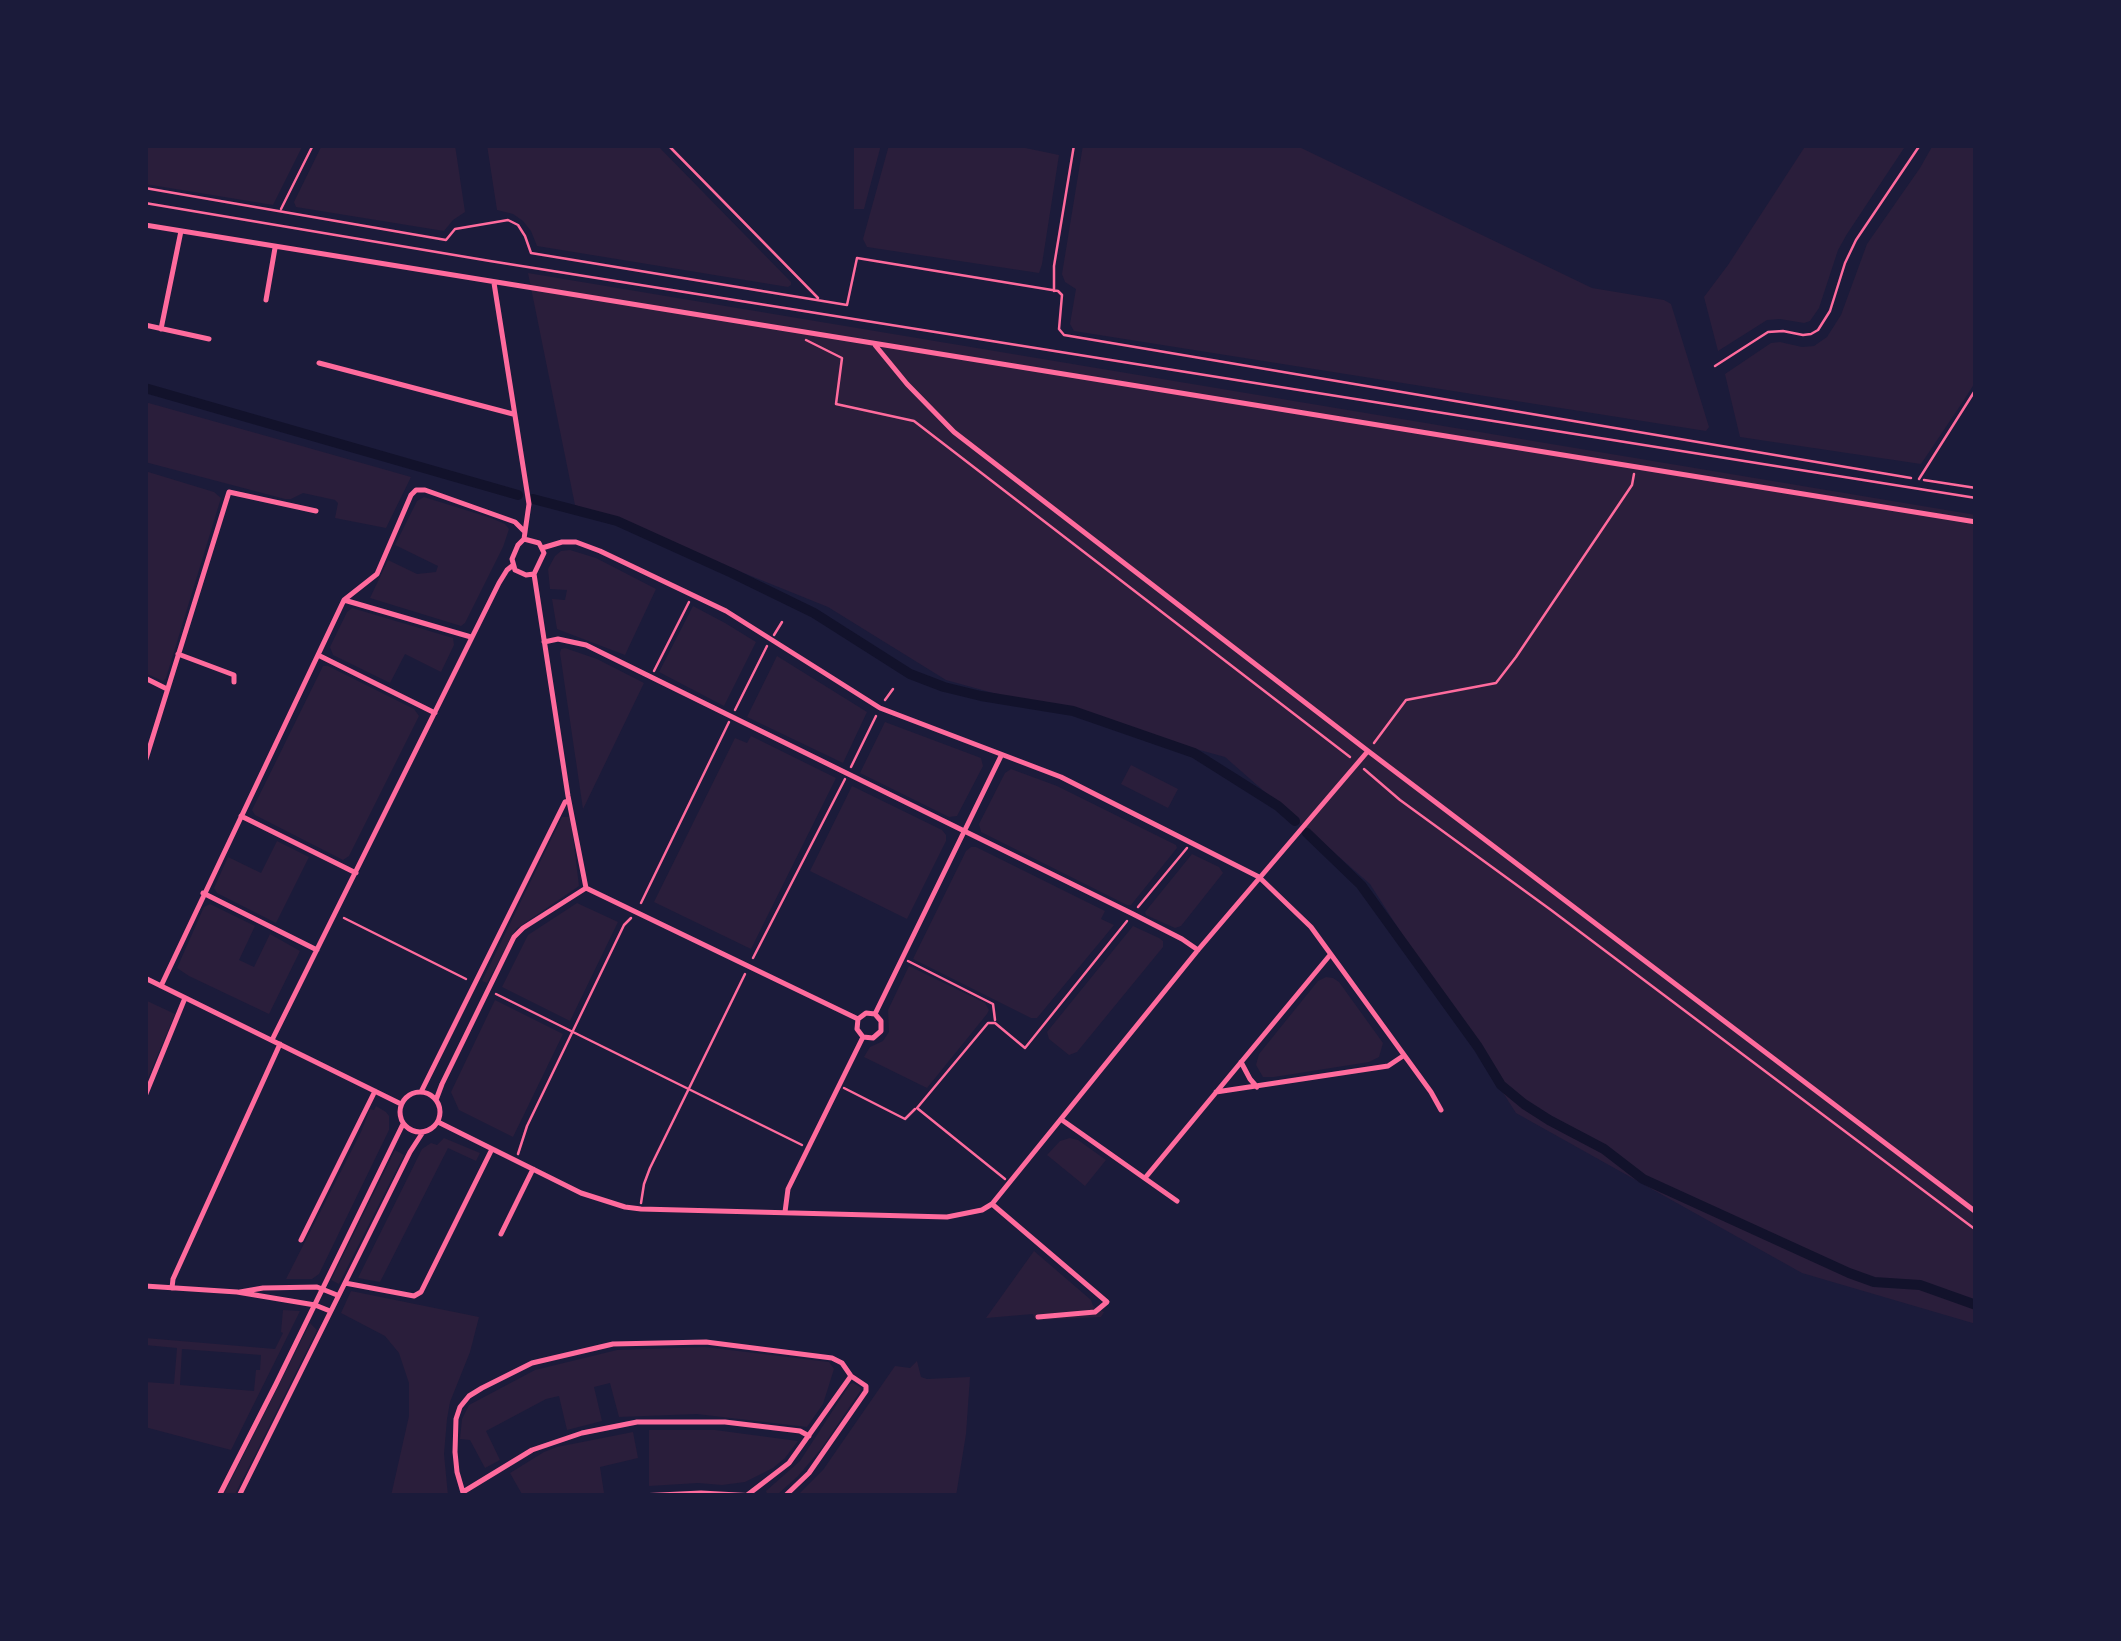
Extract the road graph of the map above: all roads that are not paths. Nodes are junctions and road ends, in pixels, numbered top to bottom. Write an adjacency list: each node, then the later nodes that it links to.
1 (145, 226): 2 (street)
2 (180, 232): 3 (street); 7 (street)
3 (275, 248): 4 (street); 5 (street)
4 (494, 284): 9 (street); 12 (street)
5 (266, 300)
6 (145, 326): 7 (street)
7 (161, 328): 8 (street)
8 (209, 338)
9 (874, 342): 15 (street); 29 (street)
10 (319, 363): 12 (street)
11 (1976, 389): 13 (lane)
12 (514, 414): 16 (street)
13 (1920, 479)
14 (316, 512): 23 (street)
15 (1976, 522)
16 (525, 536): 17 (street); 18 (street); 20 (street)
17 (542, 548): 19 (street); 30 (street)
18 (512, 566): 19 (street); 21 (street)
19 (534, 574): 22 (street)
20 (344, 600): 21 (street); 24 (street)
21 (472, 637): 28 (street)
22 (544, 642): 32 (street); 34 (street)
23 (178, 654): 26 (street); 27 (street)
24 (318, 655): 28 (street); 33 (street)
25 (145, 678): 27 (street)
26 (234, 682)
27 (167, 688): 31 (street)
28 (435, 713): 35 (street)
29 (1368, 751): 36 (street); 70 (street)
30 (1002, 755): 34 (street); 36 (street)
31 (145, 762)
32 (569, 801): 37 (street); 54 (street)
33 (240, 816): 35 (street); 38 (street)
34 (964, 832): 40 (street); 45 (street)
35 (356, 873): 39 (street)
36 (1259, 878): 40 (street); 41 (street)
37 (586, 888): 46 (street); 57 (street)
38 (203, 893): 39 (street); 43 (street)
39 (317, 950): 48 (street)
40 (1198, 950): 60 (street)
41 (1330, 955): 50 (street); 51 (street)
42 (145, 978): 43 (street)
43 (161, 986): 44 (street)
44 (186, 998): 48 (street); 56 (street)
45 (875, 1014): 46 (street); 47 (street)
46 (858, 1019): 47 (street)
47 (863, 1037): 69 (street)
48 (272, 1040): 49 (street)
49 (280, 1044): 53 (street); 75 (street)
50 (1403, 1056): 52 (street); 59 (street)
51 (1241, 1062): 52 (street); 55 (street)
52 (1257, 1087): 55 (street)
53 (375, 1091): 58 (street); 72 (street)
54 (421, 1092): 57 (street); 58 (street)
55 (1216, 1092): 66 (street)
56 (145, 1096)
57 (436, 1100): 61 (street)
58 (401, 1104): 62 (street)
59 (1442, 1110)
60 (1062, 1120): 66 (street); 68 (street)
61 (438, 1122): 63 (street); 64 (street)
62 (403, 1124): 63 (street); 76 (street)
63 (423, 1132): 73 (street)
64 (492, 1149): 65 (street); 73 (street)
65 (533, 1168): 69 (street); 71 (street)
66 (1146, 1178): 67 (street)
67 (1177, 1201)
68 (992, 1204): 69 (street); 81 (street)
69 (785, 1212)
70 (1976, 1212)
71 (500, 1234)
72 (301, 1240)
73 (345, 1283): 78 (street)
74 (145, 1286): 75 (street)
75 (172, 1288): 77 (street)
76 (322, 1288): 77 (street); 78 (street); 79 (street)
77 (237, 1292): 79 (street)
78 (338, 1296): 80 (street)
79 (315, 1305): 80 (street); 85 (street)
80 (330, 1311): 86 (street)
81 (1038, 1317)
82 (851, 1376): 83 (street); 84 (street); 90 (street)
83 (809, 1436): 84 (street); 88 (street)
84 (463, 1494)
85 (219, 1496)
86 (239, 1496)
87 (639, 1496): 88 (street)
88 (747, 1496): 89 (street)
89 (756, 1496)
90 (785, 1496)

